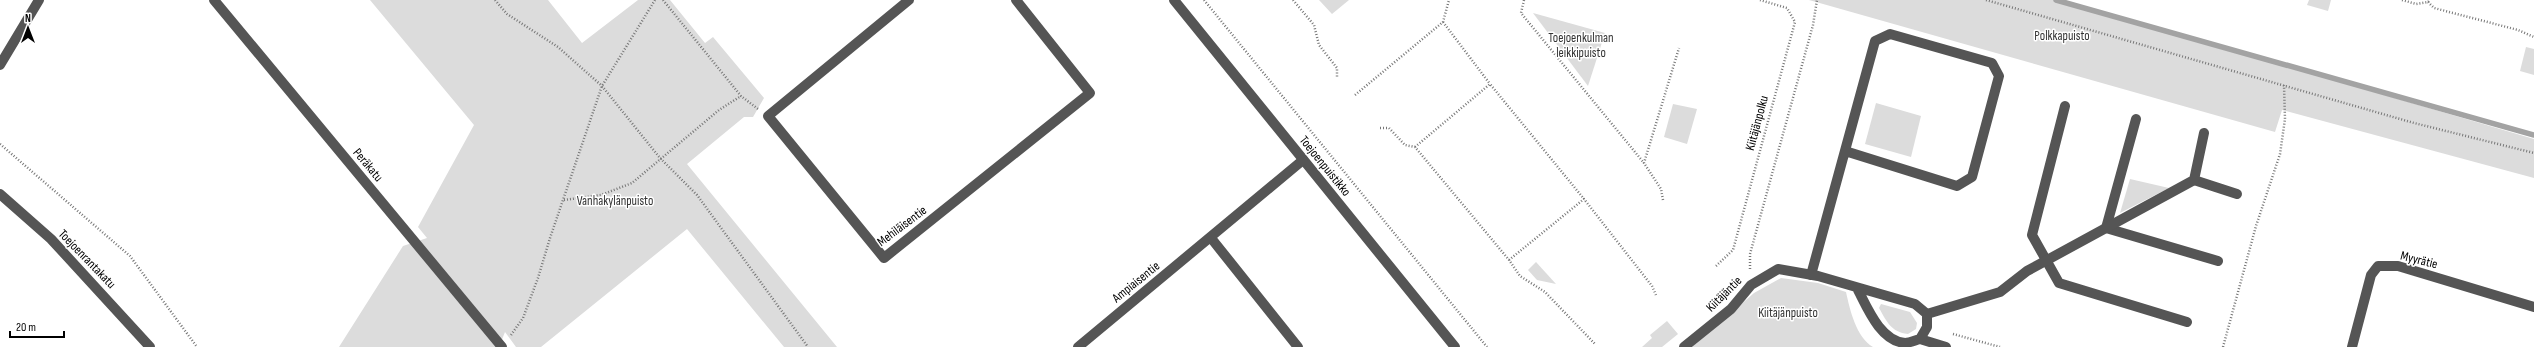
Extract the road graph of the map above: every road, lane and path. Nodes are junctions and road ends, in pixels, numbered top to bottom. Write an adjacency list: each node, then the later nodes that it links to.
1 (39, 0): 21 (street)
2 (214, 0): 61 (street, Peräkatu)
3 (495, 0): 25 (path)
4 (655, 0): 25 (path)
5 (663, 0): 27 (path)
6 (909, 0): 29 (street)
7 (1016, 0): 29 (street, Mehiläisentie)
8 (1174, 0): 38 (street, Toejoenpuistikko)
9 (1204, 0): 69 (path)
10 (1293, 0): 22 (path)
11 (1449, 0): 18 (path)
12 (1524, 0): 39 (path)
13 (1760, 0): 51 (path, Kiitäjänpolku)
14 (1817, 0): 53 (path)
15 (1986, 0): 24 (path)
16 (2402, 0): 17 (path)
17 (2429, 1): 19 (path)
18 (1443, 22): 23 (path); 26 (path)
19 (2534, 37)
20 (1679, 48): 39 (path)
21 (0, 65)
22 (1337, 77)
23 (1490, 84): 34 (path); 43 (path)
24 (2284, 85): 36 (path); 73 (path)
25 (602, 86): 37 (path); 44 (path)
26 (1355, 95)
27 (741, 96): 29 (path); 37 (path)
28 (2065, 106): 49 (street)
29 (768, 116)
30 (2136, 119): 46 (street)
31 (1380, 128): 34 (path)
32 (2204, 133): 40 (street)
33 (0, 144): 64 (path)
34 (1415, 147): 48 (path)
35 (1845, 151): 35 (street); 52 (street)
36 (2534, 153)
37 (660, 158): 44 (path); 65 (path)
38 (1304, 160): 47 (street, Ampiaisentie); 68 (street, Toejoenpuistikko)
39 (1644, 163): 45 (path)
40 (2194, 180): 42 (street); 46 (street)
41 (0, 194): 63 (street, Toejoenrantakatu)
42 (2238, 194)
43 (1584, 199): 48 (path); 55 (path)
44 (564, 200): 61 (path)
45 (1663, 200)
46 (2106, 228): 49 (street); 50 (street)
47 (1211, 238): 66 (street, Ampiaisentie); 67 (street)
48 (1509, 260): 62 (path)
49 (2047, 260): 57 (street); 58 (street)
50 (2218, 261)
51 (1716, 266)
52 (1811, 275): 53 (street, Kiitäjäntie); 54 (street, Kiitäjäntie)
53 (1751, 285): 70 (street, Kiitäjäntie)
54 (1857, 288): 57 (street, Kiitäjäntie); 60 (street)
55 (1656, 295)
56 (2534, 307): 74 (street, Myyrätie)
57 (1927, 314): 59 (street)
58 (2187, 322)
59 (1927, 327): 60 (street); 72 (path)
60 (1920, 339): 71 (street)
61 (504, 344)
62 (1594, 344)
63 (150, 347)
64 (197, 347)
65 (808, 347)
66 (1078, 347)
67 (1298, 347)
68 (1456, 347)
69 (1487, 347)
70 (1684, 347)
71 (1946, 347)
72 (2000, 347)
73 (2223, 347)
74 (2352, 347)

